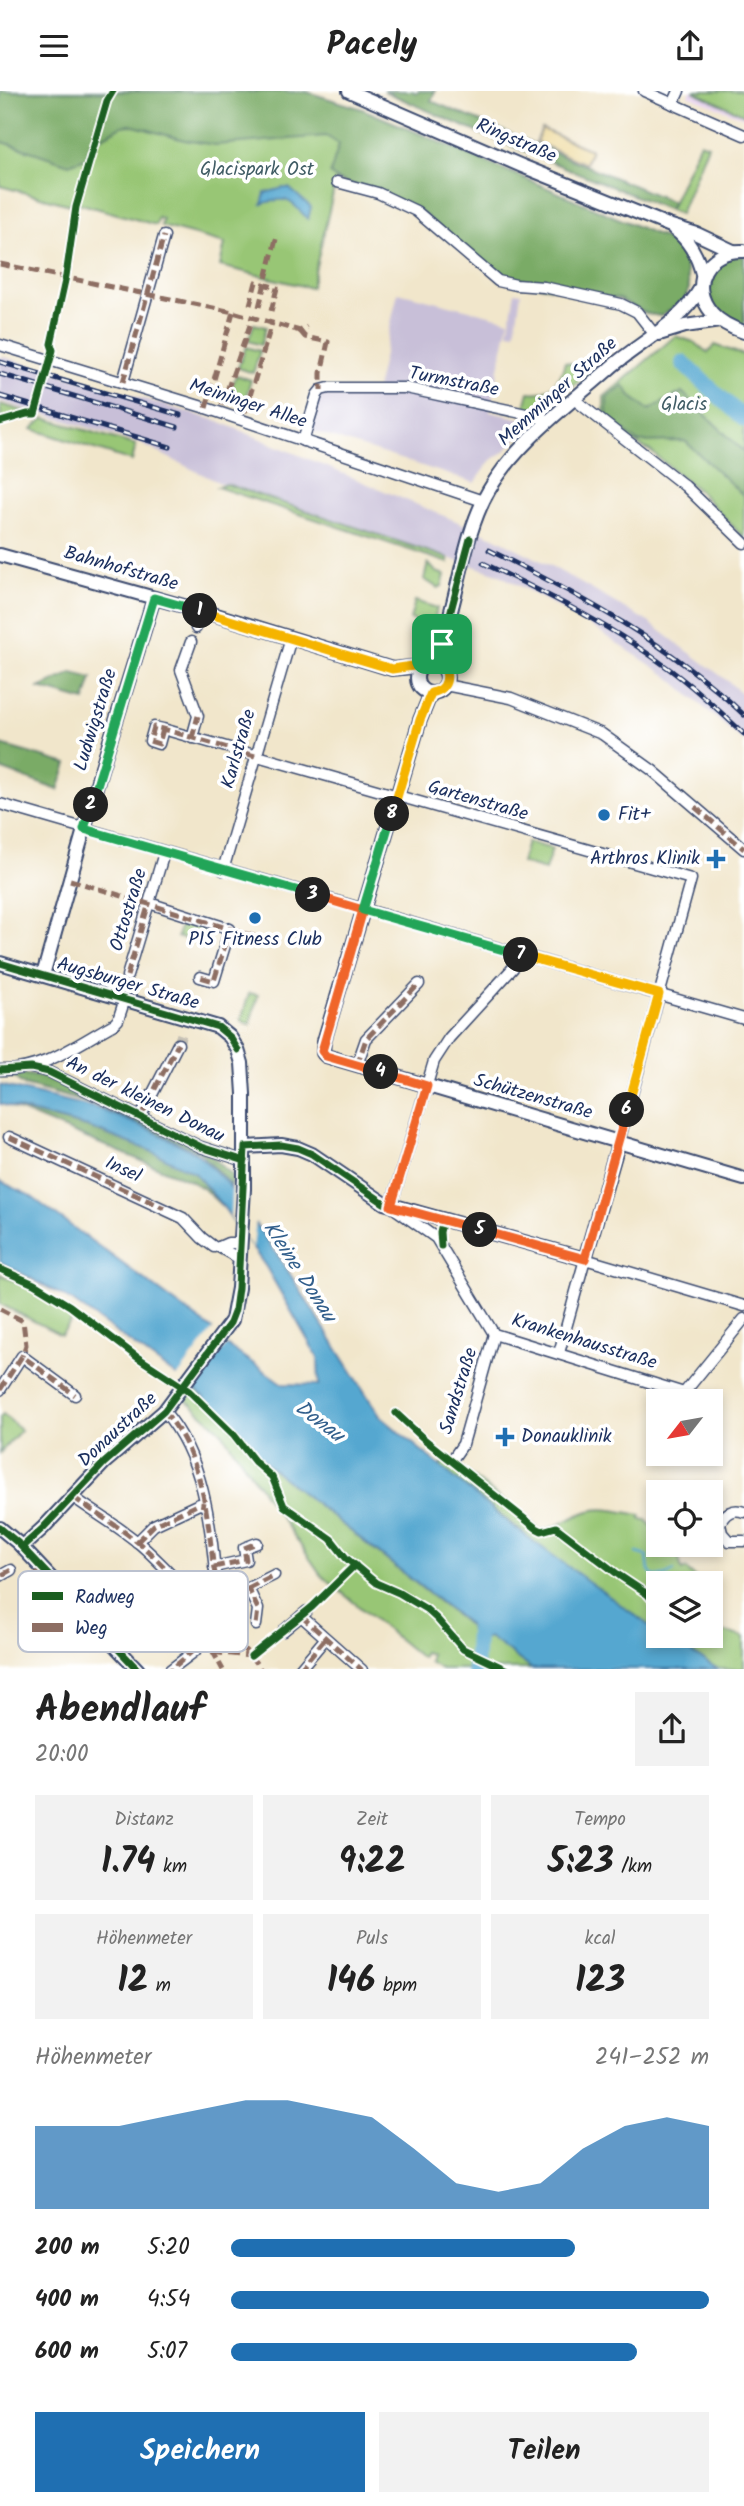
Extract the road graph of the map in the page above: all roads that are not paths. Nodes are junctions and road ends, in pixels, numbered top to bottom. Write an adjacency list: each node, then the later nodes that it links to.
1 (349, 91): 7 (street, Ringstraße)
2 (644, 91): 4 (street)
3 (679, 91): 4 (street)
4 (673, 104): 5 (street)
5 (744, 135)
6 (337, 182): 14 (street)
7 (668, 225): 9 (street, Ringstraße); 10 (street, Ringstraße)
8 (164, 236): 16 (street)
9 (738, 251): 10 (street)
10 (702, 274): 11 (street)
11 (701, 289): 12 (street); 14 (street, Memminger Straße)
12 (720, 321): 13 (street); 14 (street, Memminger Straße)
13 (744, 332)
14 (655, 335): 17 (street, Memminger Straße)
15 (0, 345): 16 (street, Meininger Allee)
16 (124, 382): 19 (street, Meininger Allee)
17 (575, 400): 18 (street, Memminger Straße); 21 (street)
18 (549, 421): 19 (street, Turmstraße); 20 (street, Memminger Straße)
19 (303, 441): 20 (street, Meininger Allee)
20 (483, 501): 28 (street, Memminger Straße)
21 (744, 543)
22 (0, 555): 23 (street, Bahnhofstraße)
23 (154, 598): 24 (street, Bahnhofstraße); 37 (street, Ludwigstraße)
24 (201, 611): 25 (street); 26 (street, Bahnhofstraße)
25 (196, 628)
26 (291, 638): 29 (street, Bahnhofstraße); 34 (street, Karlstraße)
27 (191, 642): 33 (street)
28 (432, 664): 29 (street, Bahnhofstraße); 30 (street); 31 (street)
29 (392, 669): 31 (street, Bahnhofstraße)
30 (450, 684): 31 (street); 38 (street)
31 (425, 690): 35 (street)
32 (163, 729): 33 (street, Gartenstraße)
33 (192, 737): 34 (street, Gartenstraße)
34 (255, 756): 35 (street, Gartenstraße); 40 (street, Karlstraße)
35 (397, 796): 42 (street); 49 (street, Gartenstraße)
36 (0, 804): 37 (street)
37 (84, 829): 39 (street); 45 (street, Ludwigstraße)
38 (744, 849)
39 (164, 853): 40 (street); 41 (street, Ottostraße)
40 (223, 870): 42 (street)
41 (149, 903): 46 (street, Ottostraße); 47 (street)
42 (363, 910): 43 (street); 56 (street, Schützenstraße)
43 (517, 954): 49 (street); 59 (street)
44 (0, 963): 45 (street, Augsburger Straße)
45 (43, 975): 50 (street, Augsburger Straße)
46 (127, 976)
47 (200, 977)
48 (419, 984): 56 (street)
49 (659, 994): 52 (street); 62 (street)
50 (125, 999): 51 (street, Augsburger Straße); 57 (street)
51 (188, 1017): 53 (street); 55 (street, Augsburger Straße)
52 (744, 1019)
53 (183, 1030)
54 (178, 1044): 60 (street)
55 (238, 1050): 63 (street, Donaustraße)
56 (357, 1065): 59 (street, Schützenstraße)
57 (31, 1068): 58 (street); 60 (street, An der kleinen Donau)
58 (0, 1070)
59 (427, 1086): 62 (street, Schützenstraße); 66 (street)
60 (141, 1116): 64 (street, An der kleinen Donau)
61 (9, 1137): 70 (street, Insel)
62 (619, 1141): 65 (street, Schützenstraße); 72 (street)
63 (245, 1147): 64 (street, Donaustraße); 66 (street, Krankenhausstraße)
64 (245, 1161): 68 (street, Donaustraße)
65 (744, 1179)
66 (391, 1206): 67 (street); 69 (street, Krankenhausstraße)
67 (443, 1219): 69 (street); 72 (street)
68 (241, 1240): 71 (street, Donaustraße); 71 (street)
69 (441, 1246): 75 (street, Krankenhausstraße)
70 (214, 1247)
71 (240, 1259): 79 (street, Donaustraße)
72 (585, 1259): 73 (street); 76 (street)
73 (744, 1306)
74 (744, 1319): 76 (street, Krankenhausstraße)
75 (495, 1334): 76 (street, Krankenhausstraße); 80 (street, Sandstraße)
76 (559, 1353)
77 (0, 1390): 78 (street)
78 (75, 1395)
79 (164, 1411): 81 (street, Donaustraße); 82 (street)
80 (454, 1457)
81 (73, 1497): 86 (street); 88 (street, Donaustraße)
82 (205, 1505): 86 (street); 89 (street)
83 (744, 1512): 85 (street)
84 (0, 1528): 88 (street)
85 (744, 1541)
86 (137, 1542): 92 (street)
87 (257, 1543): 89 (street)
88 (22, 1547): 91 (street)
89 (214, 1567): 93 (street)
90 (11, 1570): 95 (street)
91 (45, 1571)
92 (169, 1571)
93 (214, 1571)
94 (274, 1575): 96 (street)
95 (0, 1576)
96 (248, 1588): 97 (street)
97 (256, 1625)
98 (283, 1631): 99 (street)
99 (325, 1639): 104 (street); 105 (street)
100 (122, 1652): 102 (street)
101 (194, 1652): 103 (street)
102 (138, 1669)
103 (170, 1669)
104 (299, 1669)
105 (362, 1669)

